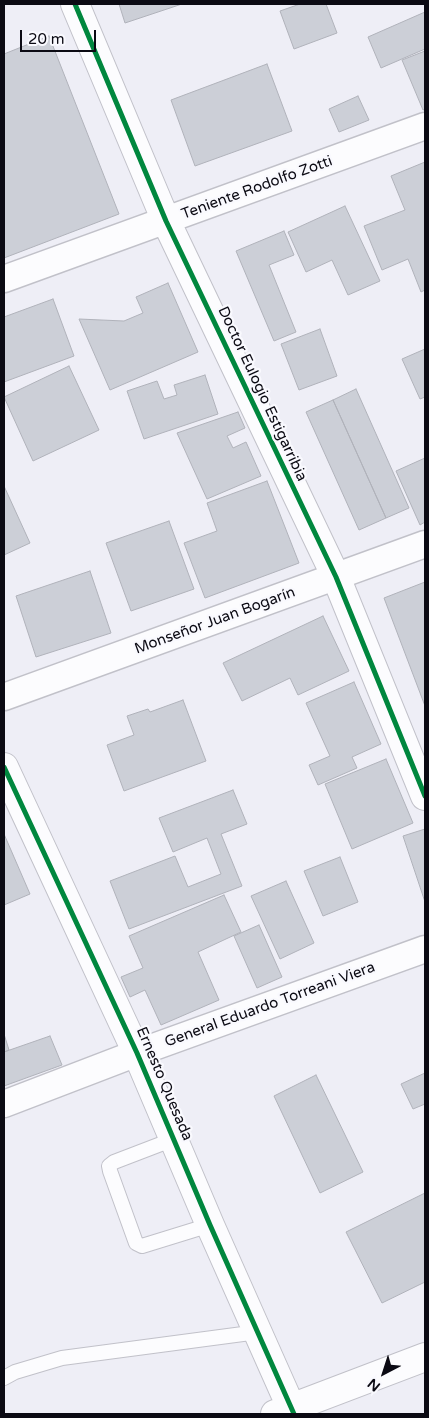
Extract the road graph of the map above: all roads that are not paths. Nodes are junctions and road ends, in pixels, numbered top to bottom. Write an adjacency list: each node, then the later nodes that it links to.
1 (75, 4): 3 (street, Doctor Eulogio Estigarribia)
2 (425, 126): 3 (street, Teniente Rodolfo Zotti)
3 (166, 221): 4 (street, Teniente Rodolfo Zotti); 6 (street, Doctor Eulogio Estigarribia)
4 (4, 279)
5 (425, 544): 6 (street, Monseñor Juan Bogarín)
6 (336, 577): 7 (street, Monseñor Juan Bogarín); 9 (street, Doctor Eulogio Estigarribia)
7 (4, 697)
8 (4, 767): 11 (street, Ernesto Quesada)
9 (425, 796)
10 (425, 949): 11 (street, General Eduardo Torreani Viera)
11 (137, 1053): 12 (street, General Eduardo Torreani Viera); 13 (street, Ernesto Quesada)
12 (4, 1104)
13 (174, 1140): 14 (street, Ernesto Quesada); 14 (lane)
14 (210, 1225): 15 (street, Ernesto Quesada)
15 (258, 1332): 17 (lane); 18 (street, Ernesto Quesada)
16 (425, 1357): 18 (street)
17 (4, 1378)
18 (286, 1412)

